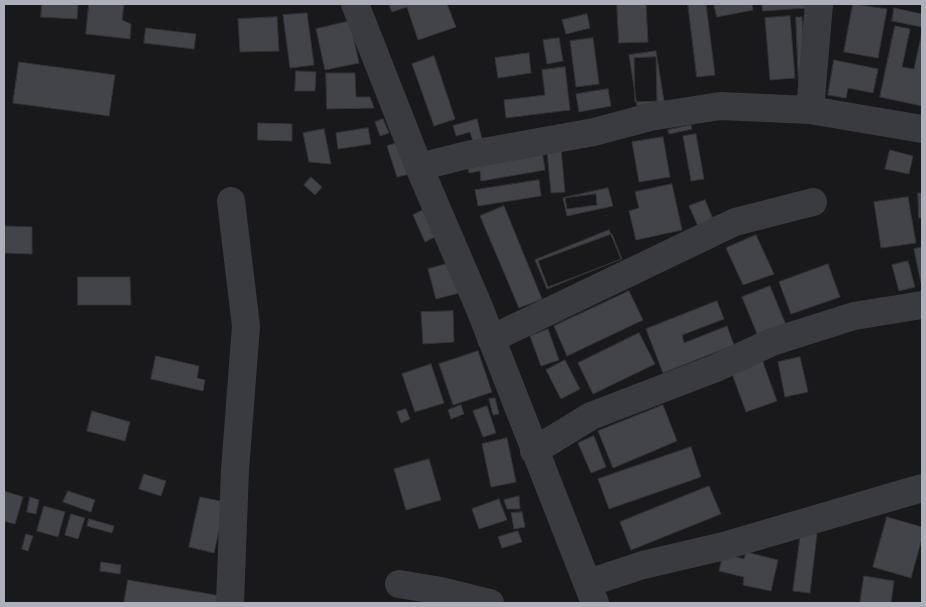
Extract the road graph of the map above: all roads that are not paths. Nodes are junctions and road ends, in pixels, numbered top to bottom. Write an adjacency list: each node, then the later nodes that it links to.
1 (355, 4): 5 (street)
2 (819, 4): 3 (street)
3 (810, 110): 4 (street); 5 (street)
4 (922, 129)
5 (419, 167): 9 (street)
6 (231, 201): 14 (street)
7 (813, 202): 9 (street)
8 (922, 304): 10 (street)
9 (491, 339): 10 (street)
10 (534, 451): 13 (street)
11 (922, 488): 13 (street)
12 (399, 584): 15 (street)
13 (591, 593)
14 (230, 603)
15 (490, 603)

